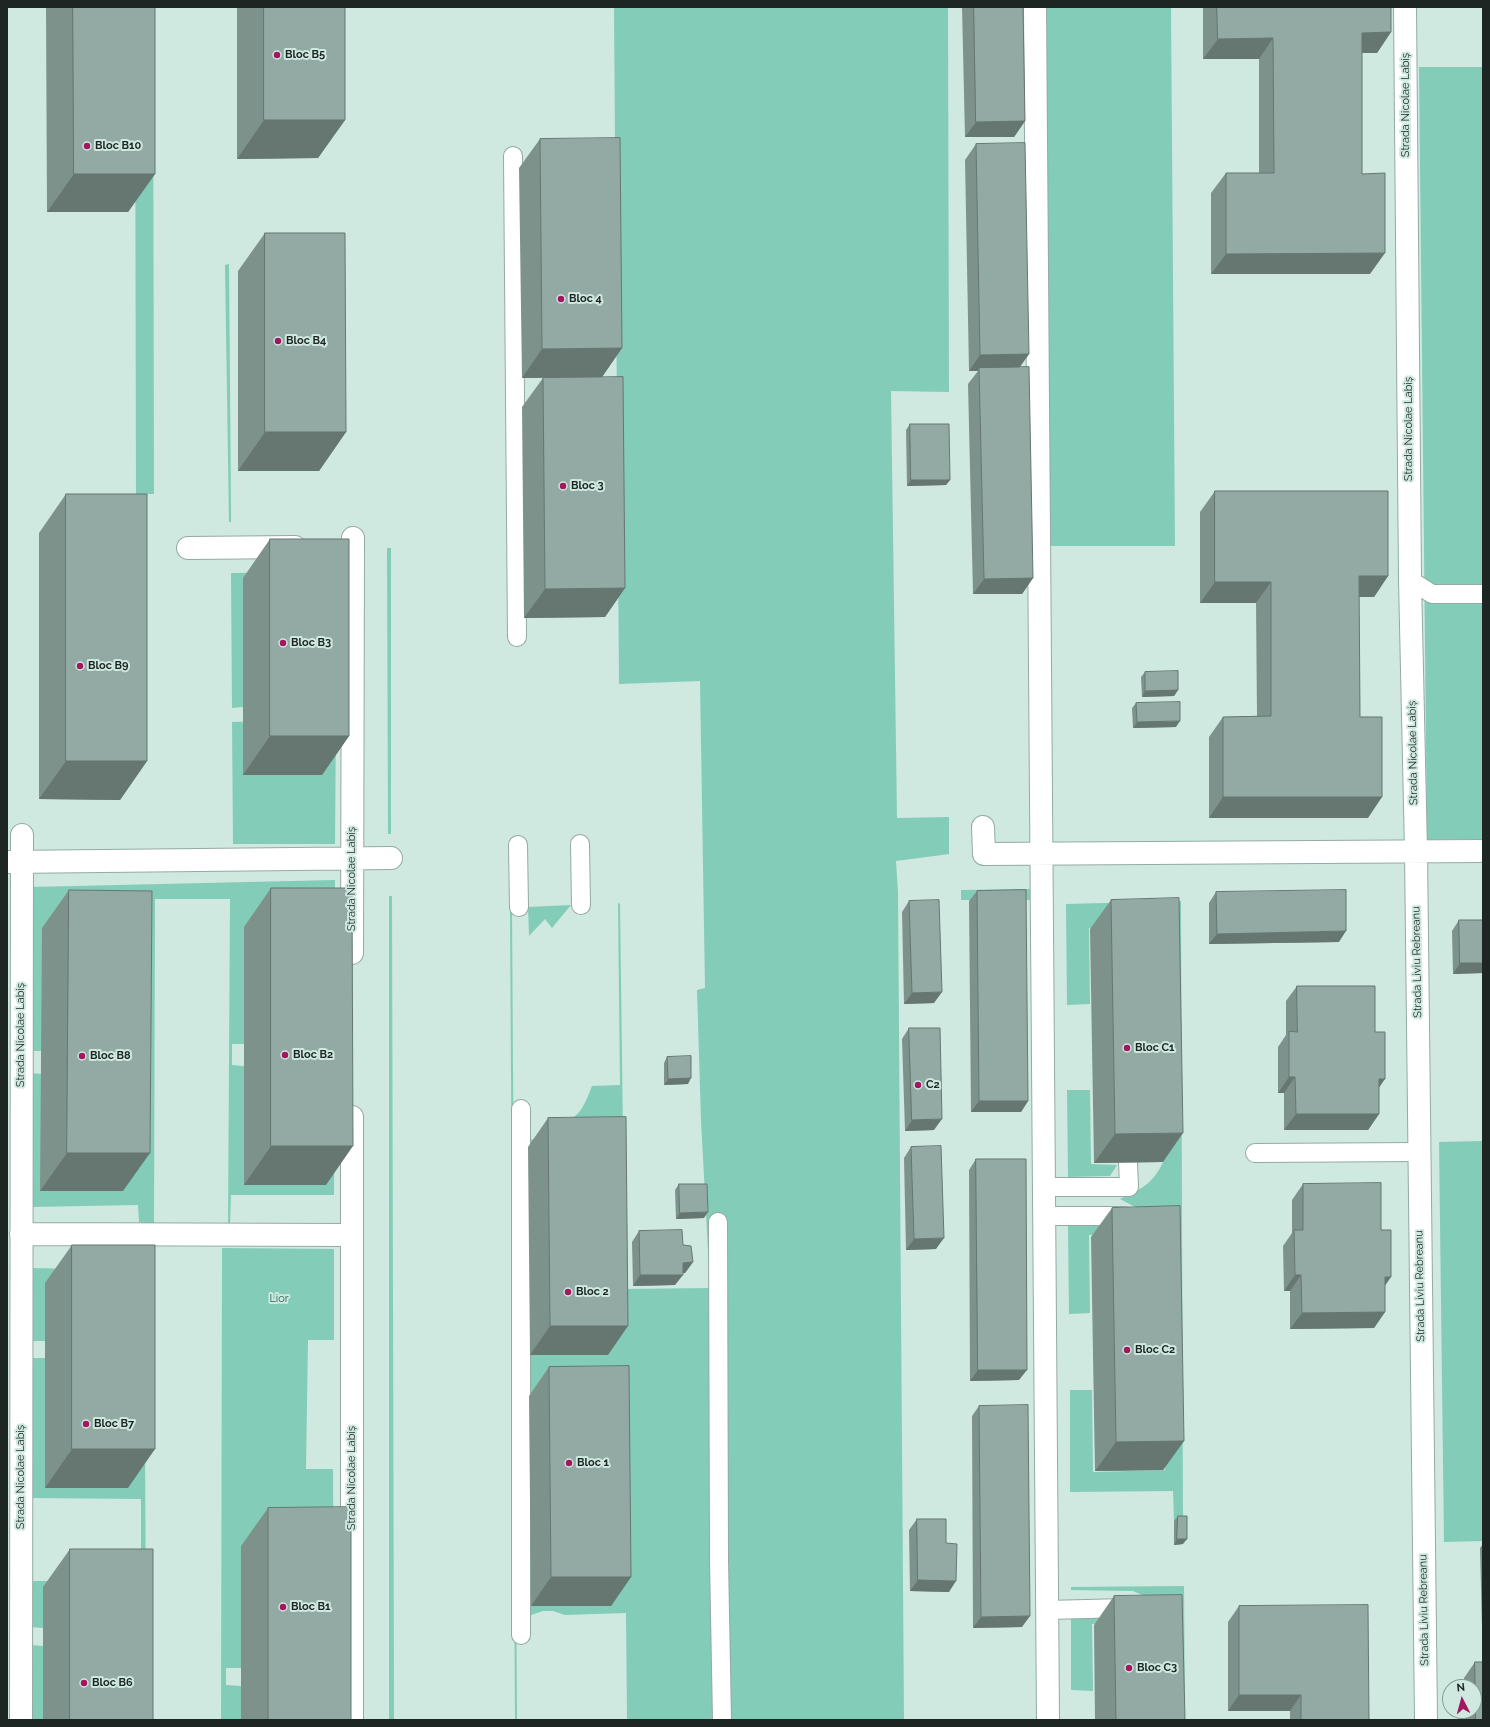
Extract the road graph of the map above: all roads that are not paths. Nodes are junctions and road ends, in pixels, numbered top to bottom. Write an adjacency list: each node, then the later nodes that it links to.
1 (1036, 7): 16 (street)
2 (1405, 7): 7 (street, Strada Nicolae Labiș)
3 (513, 156): 9 (lane)
4 (347, 544): 18 (street, Strada Nicolae Labiș)
5 (314, 546): 6 (street)
6 (188, 548)
7 (1410, 580): 8 (lane); 15 (street, Strada Nicolae Labiș)
8 (1483, 594)
9 (517, 638)
10 (983, 827): 16 (street)
11 (22, 835): 19 (street, Strada Nicolae Labiș)
12 (518, 844): 21 (lane)
13 (580, 844): 20 (lane)
14 (1483, 850): 15 (street)
15 (1416, 851): 16 (street); 25 (street, Strada Liviu Rebreanu)
16 (1041, 854): 28 (street)
17 (391, 858): 18 (street)
18 (352, 859): 19 (street); 22 (street, Strada Nicolae Labiș)
19 (14, 862): 31 (street, Strada Nicolae Labiș)
20 (581, 905)
21 (519, 907)
22 (352, 973)
23 (352, 1100): 32 (street, Strada Nicolae Labiș)
24 (521, 1109): 36 (lane)
25 (1418, 1152): 26 (lane); 41 (street, Strada Liviu Rebreanu)
26 (1255, 1153)
27 (1128, 1162): 28 (lane)
28 (1044, 1188): 29 (street)
29 (1044, 1216): 33 (lane); 34 (street)
30 (718, 1222): 39 (lane)
31 (21, 1234): 32 (street); 37 (street, Strada Nicolae Labiș)
32 (352, 1235): 38 (street, Strada Nicolae Labiș)
33 (1126, 1236)
34 (1047, 1610): 35 (lane); 40 (street)
35 (1128, 1624)
36 (522, 1634)
37 (21, 1720)
38 (352, 1720)
39 (722, 1720)
40 (1048, 1720)
41 (1426, 1720)

